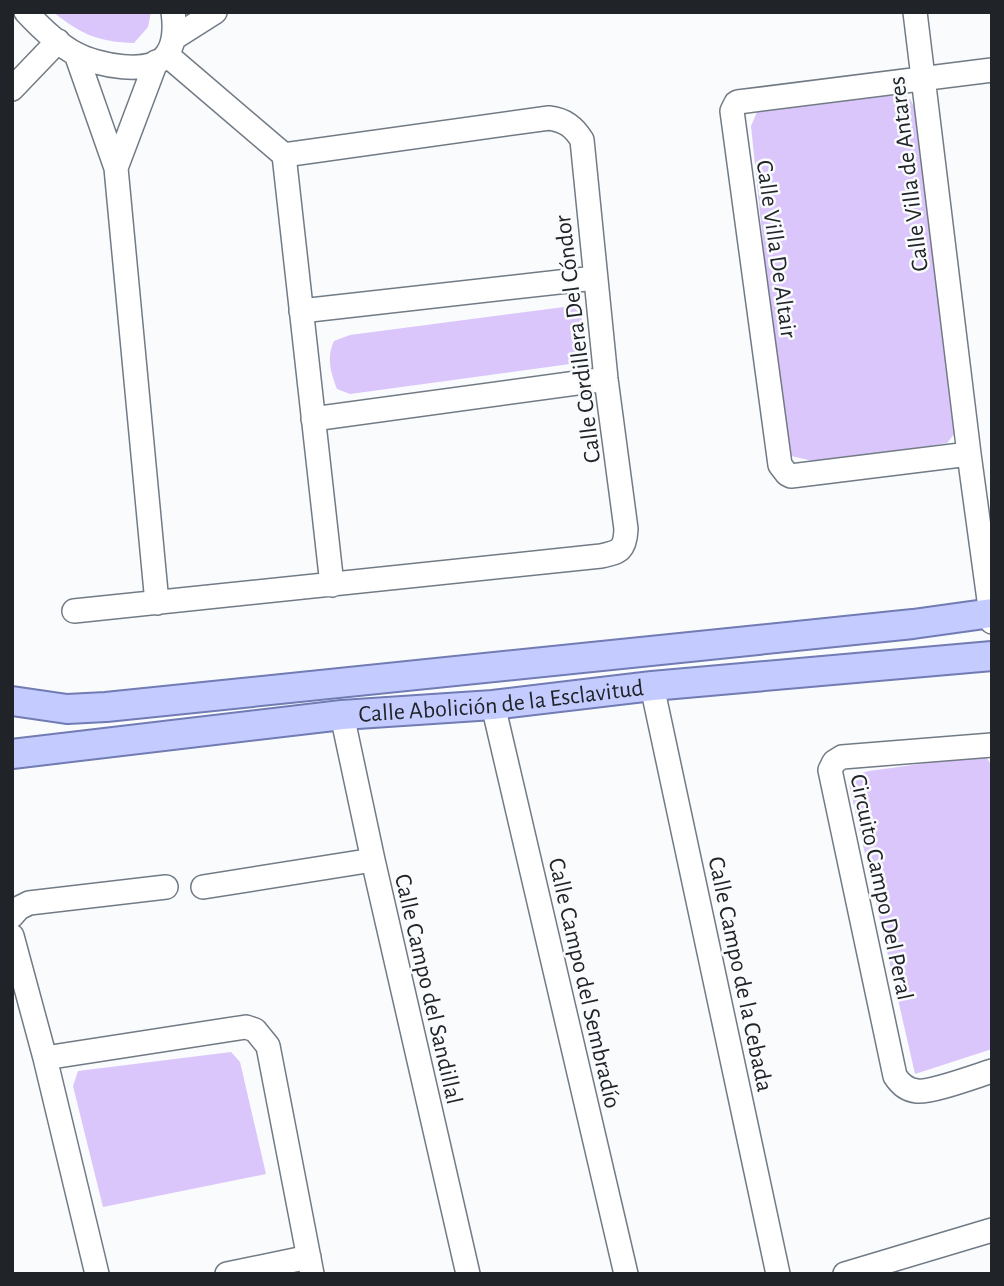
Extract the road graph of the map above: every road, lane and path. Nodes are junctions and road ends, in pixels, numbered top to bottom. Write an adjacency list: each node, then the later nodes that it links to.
1 (26, 12): 5 (street)
2 (173, 12): 6 (street)
3 (215, 12): 6 (street)
4 (915, 12): 8 (street, Calle Villa de Antares)
5 (67, 48): 6 (street); 9 (street); 11 (street)
6 (165, 52): 10 (street); 11 (street)
7 (992, 70): 8 (street, Calle Villa De Altair)
8 (923, 79): 16 (street, Calle Villa de Antares); 16 (street, Calle Villa De Altair)
9 (12, 89)
10 (284, 155): 12 (street, Calle Cordillera Del Cóndor); 13 (street)
11 (116, 168): 18 (street)
12 (595, 278): 13 (street); 14 (street, Calle Cordillera Del Cóndor)
13 (301, 311): 15 (street)
14 (606, 379): 15 (street); 17 (street, Calle Cordillera Del Cóndor)
15 (313, 419): 17 (street)
16 (969, 454): 20 (street, Calle Villa de Antares)
17 (332, 584): 18 (street, Calle Cordillera Del Cóndor)
18 (157, 603): 19 (street, Calle Cordillera Del Cóndor)
19 (74, 611)
20 (991, 616): 23 (main road, Calle Abolición de la Esclavitud)
21 (992, 656): 22 (main road, Calle Abolición de la Esclavitud)
22 (652, 686): 24 (main road, Calle Abolición de la Esclavitud); 41 (street, Calle Campo de la Cebada)
23 (12, 701)
24 (493, 705): 25 (main road, Calle Abolición de la Esclavitud); 40 (street, Calle Campo del Sembradío)
25 (342, 715): 27 (main road, Calle Abolición de la Esclavitud); 28 (street, Calle Campo del Sandillal)
26 (992, 745): 34 (street, Circuito Campo Del Peral)
27 (12, 754)
28 (373, 860): 30 (street); 39 (street, Calle Campo del Sandillal)
29 (166, 887): 31 (street)
30 (203, 887)
31 (12, 916)
32 (12, 936): 33 (street)
33 (45, 1058): 36 (street); 37 (street)
34 (992, 1071)
35 (992, 1230): 42 (street)
36 (310, 1266): 38 (street)
37 (96, 1274)
38 (227, 1274)
39 (468, 1274)
40 (626, 1274)
41 (778, 1274)
42 (845, 1274)

